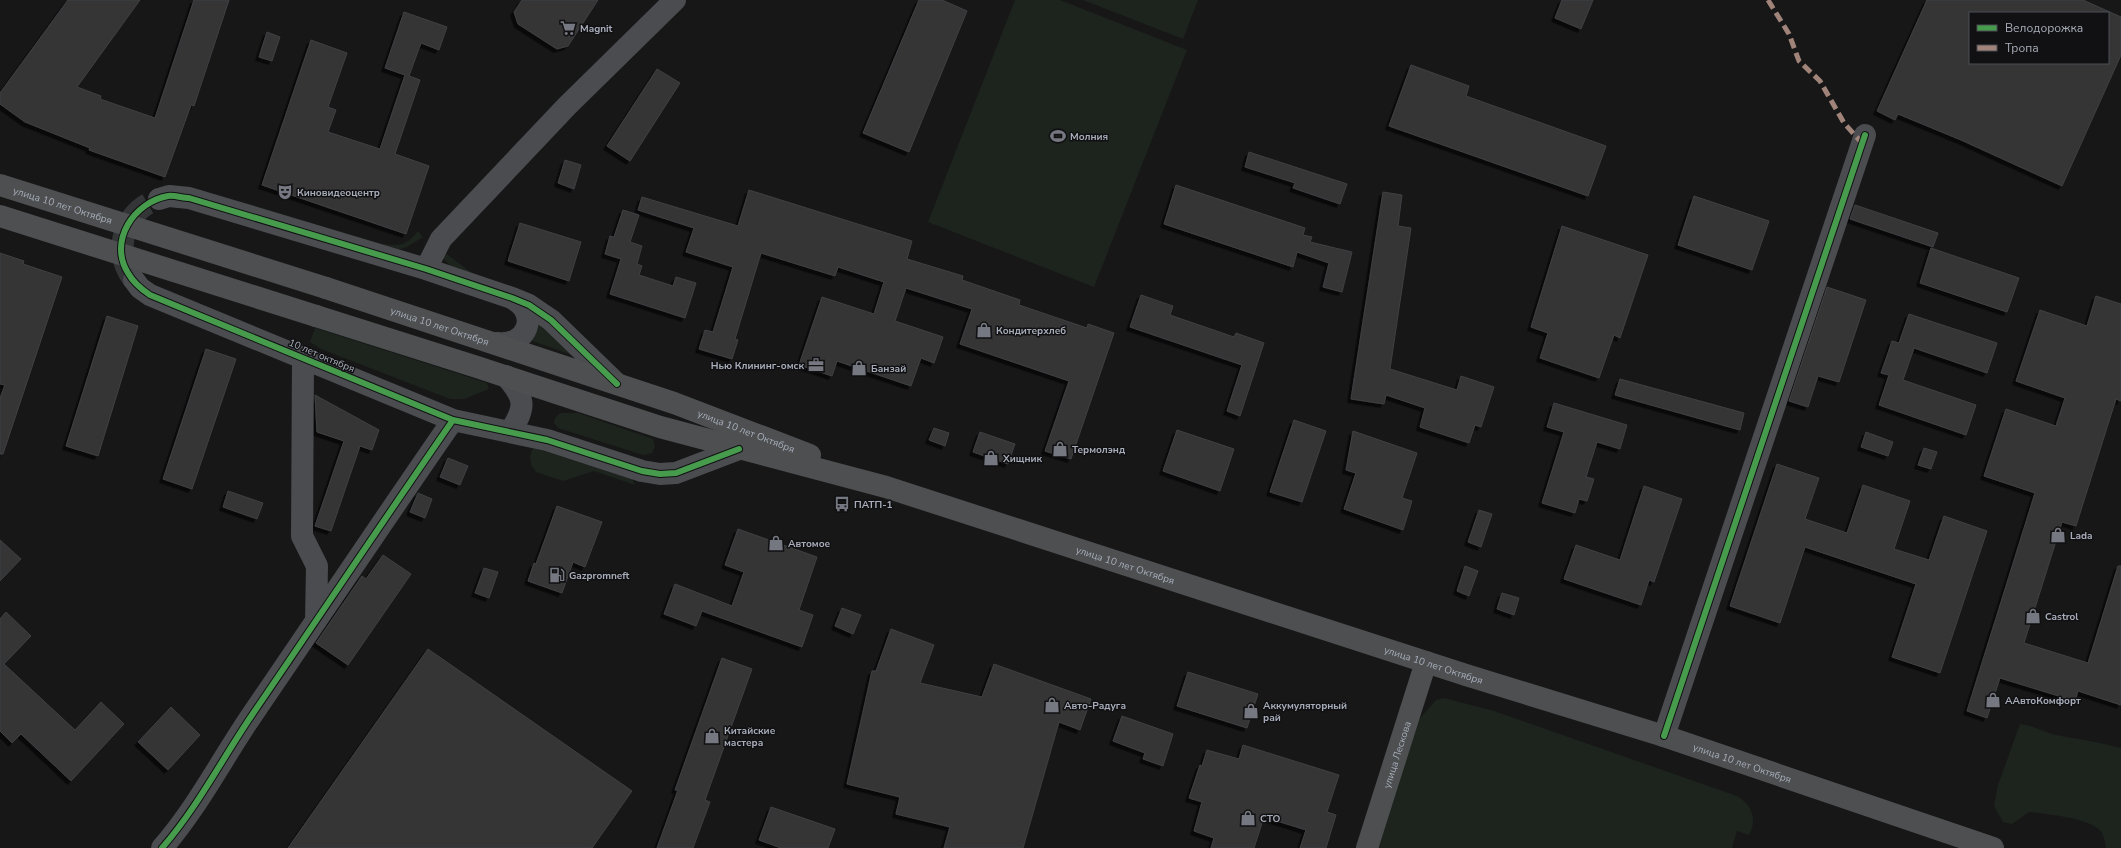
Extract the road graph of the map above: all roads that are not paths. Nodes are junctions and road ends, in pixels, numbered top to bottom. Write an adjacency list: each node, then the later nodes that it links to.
1 (675, 0): 6 (street)
2 (1865, 135): 21 (street)
3 (0, 185): 9 (main road, улица 10 лет Октября, bridge)
4 (159, 199): 6 (street)
5 (0, 216): 11 (main road, улица 10 лет Октября, bridge)
6 (426, 269): 8 (street)
7 (134, 280): 10 (street, 10 лет октября)
8 (512, 298): 9 (street); 12 (street)
9 (497, 343): 12 (main road, улица 10 лет Октября)
10 (303, 358): 13 (street, 10 лет октября); 17 (street)
11 (506, 376): 14 (street); 15 (main road, улица 10 лет Октября)
12 (618, 384): 16 (main road, улица 10 лет Октября)
13 (453, 420): 14 (street, 10 лет октября); 18 (street)
14 (510, 432): 15 (street, 10 лет октября)
15 (739, 449): 16 (main road, улица 10 лет Октября)
16 (873, 483): 20 (main road, улица 10 лет Октября)
17 (317, 566): 18 (street); 19 (street)
18 (346, 574): 19 (street)
19 (316, 621): 22 (street)
20 (1426, 662): 21 (main road, улица 10 лет Октября); 23 (main road, улица Лескова)
21 (1664, 736): 24 (main road, улица 10 лет Октября)
22 (162, 848)
23 (1367, 848)
24 (1993, 848)

